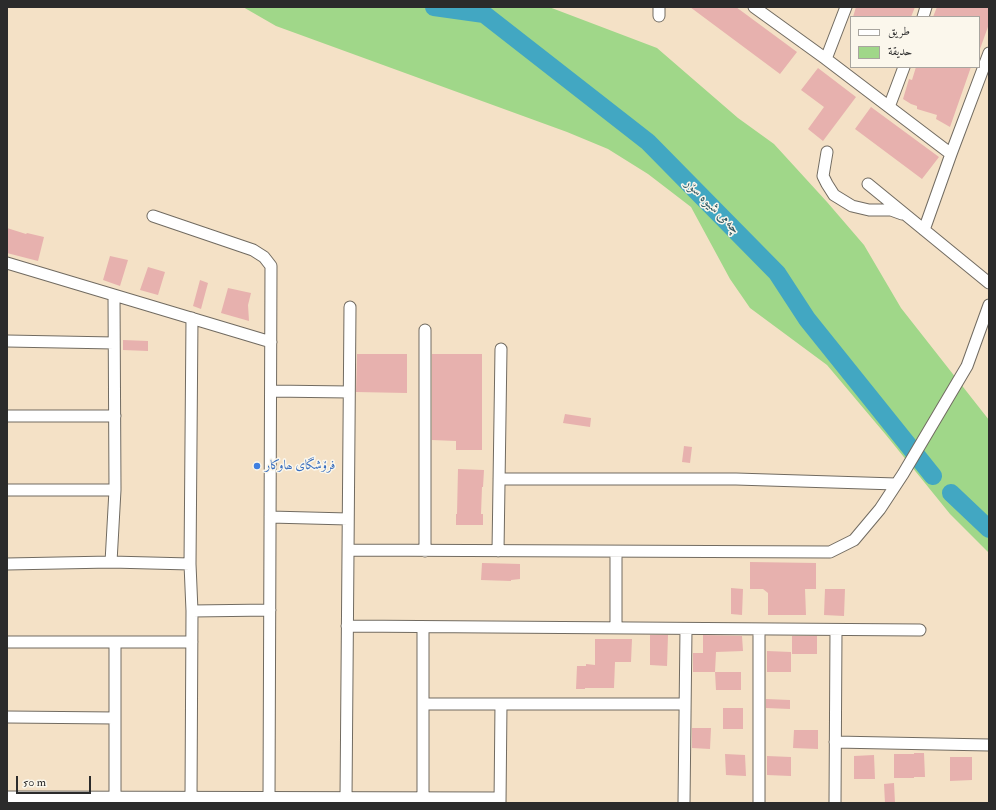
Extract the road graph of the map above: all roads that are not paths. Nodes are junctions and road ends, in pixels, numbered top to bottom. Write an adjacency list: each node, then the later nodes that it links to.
1 (846, 7): 4 (street)
2 (761, 9): 4 (street)
3 (989, 53): 8 (street)
4 (826, 59): 6 (street)
5 (904, 68): 6 (street)
6 (889, 107): 8 (street)
7 (827, 152): 10 (street)
8 (951, 154): 12 (street)
9 (868, 184): 10 (street)
10 (904, 214): 12 (street)
11 (154, 216): 21 (street)
12 (924, 230): 14 (street)
13 (7, 263): 15 (street)
14 (989, 283)
15 (114, 295): 18 (street); 22 (street)
16 (989, 305): 29 (street)
17 (350, 307): 25 (street)
18 (192, 318): 21 (street); 40 (street)
19 (425, 330): 35 (street)
20 (7, 341): 22 (street)
21 (271, 342): 24 (street)
22 (114, 343): 27 (street)
23 (501, 349): 28 (street)
24 (271, 391): 25 (street); 32 (street)
25 (349, 392): 33 (street)
26 (7, 416): 27 (street)
27 (115, 416): 31 (street)
28 (499, 479): 29 (street); 36 (street)
29 (896, 484): 37 (street)
30 (7, 490): 31 (street)
31 (115, 490): 38 (street)
32 (270, 517): 33 (street); 41 (street)
33 (348, 519): 34 (street)
34 (348, 550): 35 (street); 43 (street)
35 (425, 551): 36 (street)
36 (498, 551): 37 (street)
37 (616, 552): 45 (street)
38 (111, 562): 39 (street); 40 (street)
39 (7, 564)
40 (190, 564): 42 (street)
41 (270, 610): 42 (street); 63 (street)
42 (192, 611): 52 (street)
43 (347, 626): 44 (street); 64 (street)
44 (423, 627): 45 (street); 53 (street)
45 (616, 628): 46 (street)
46 (686, 629): 47 (street); 55 (street)
47 (759, 629): 48 (street); 68 (street)
48 (836, 630): 49 (street); 58 (street)
49 (920, 630)
50 (7, 642): 51 (street)
51 (115, 642): 52 (street); 57 (street)
52 (192, 642): 62 (street)
53 (423, 704): 54 (street); 65 (street)
54 (501, 704): 55 (street); 66 (street)
55 (685, 704): 67 (street)
56 (7, 717): 57 (street)
57 (115, 718): 61 (street)
58 (835, 742): 59 (street); 69 (street)
59 (989, 745)
60 (7, 797): 61 (street)
61 (115, 797): 62 (street)
62 (191, 797): 63 (street)
63 (269, 797): 64 (street)
64 (346, 798): 65 (street)
65 (423, 798): 66 (street)
66 (500, 800)
67 (684, 803)
68 (759, 803)
69 (835, 803)

